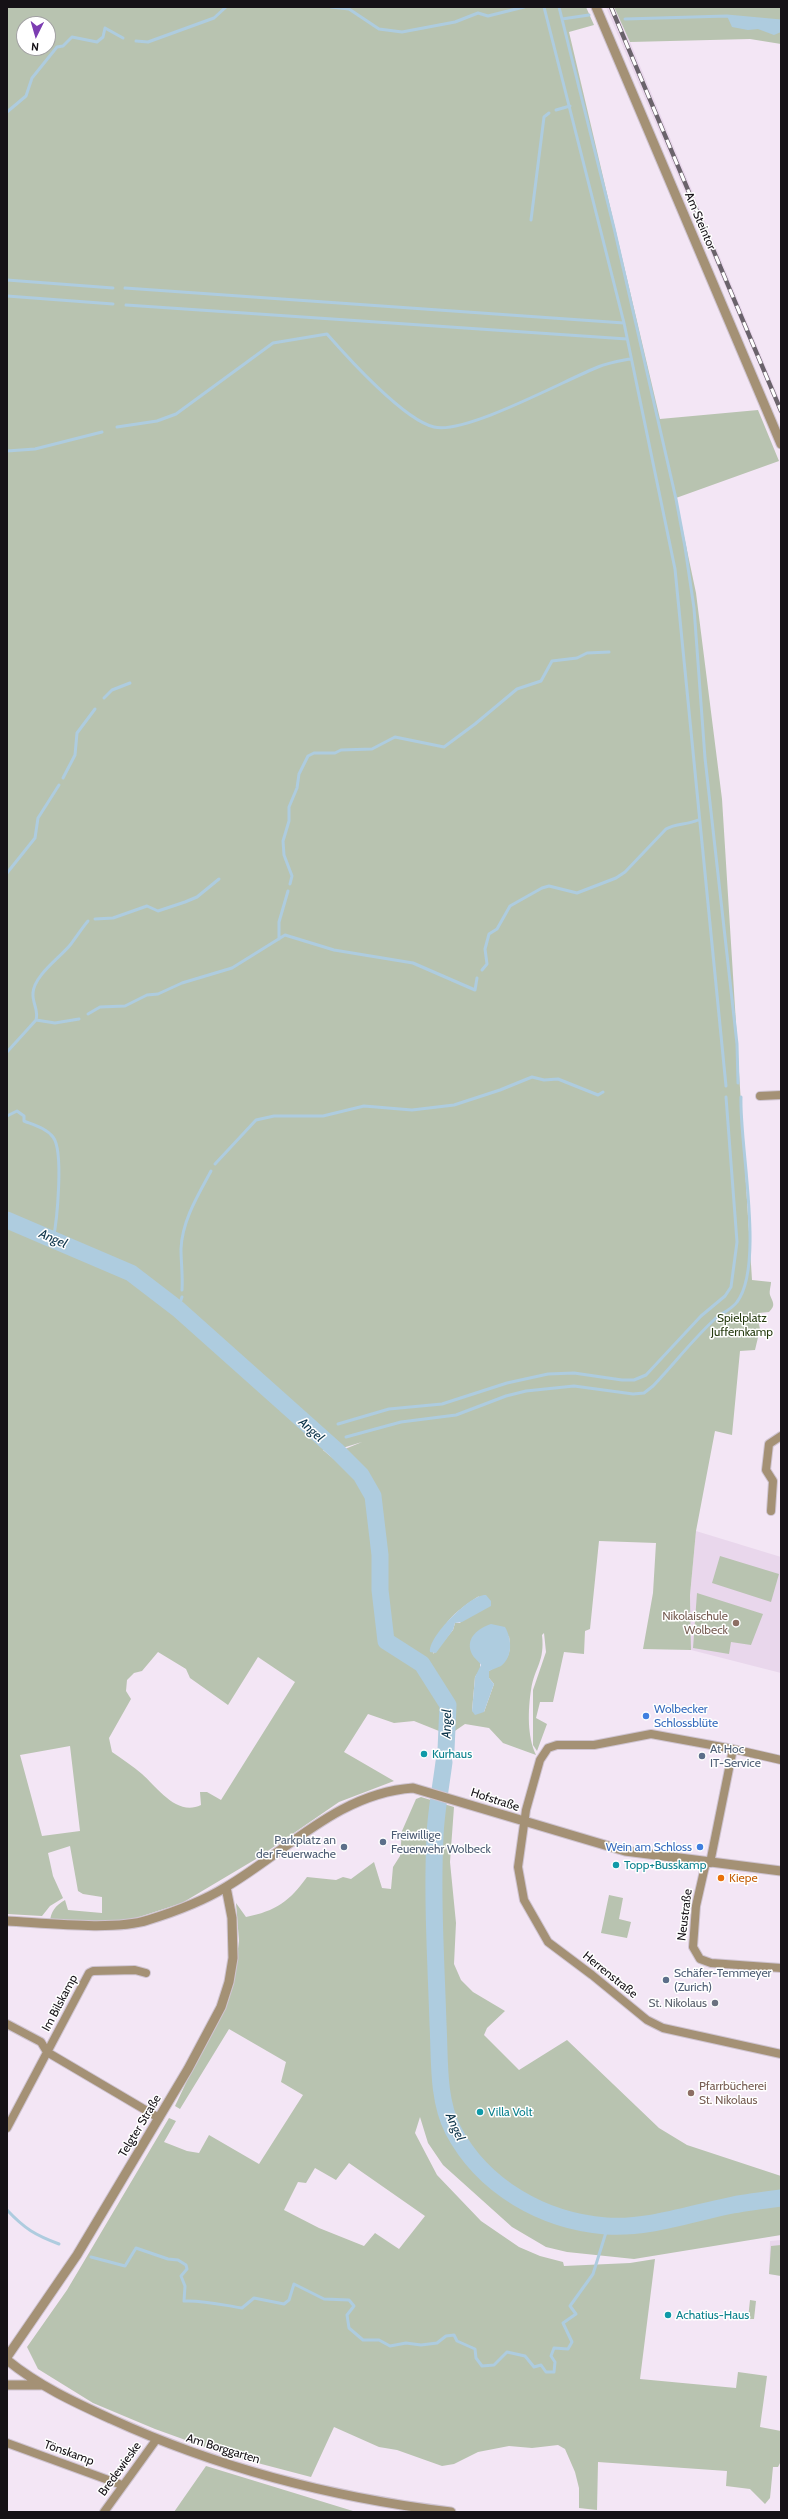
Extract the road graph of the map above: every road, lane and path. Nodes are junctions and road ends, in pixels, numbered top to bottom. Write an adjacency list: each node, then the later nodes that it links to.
1 (596, 7): 2 (street, Am Steintor)
2 (781, 444)
3 (781, 1095): 4 (street)
4 (760, 1096)
5 (781, 1436): 6 (street)
6 (771, 1511)
7 (733, 1749): 8 (street); 9 (street, Herrenstraße); 10 (street)
8 (781, 1760)
9 (524, 1822): 10 (street, Hofstraße); 12 (street, Hofstraße); 18 (street, Herrenstraße)
10 (708, 1862): 11 (street, Hofstraße); 14 (street, Neustraße)
11 (781, 1871)
12 (226, 1887): 13 (street, Hofstraße); 19 (street, Telgter Straße)
13 (7, 1921)
14 (781, 1968)
15 (146, 1973): 17 (street, Im Bilskamp)
16 (7, 2024): 17 (street, Im Bilskamp)
17 (47, 2052): 19 (street, Im Bilskamp); 20 (street, Im Bilskamp)
18 (781, 2054)
19 (158, 2118): 21 (street, Telgter Straße)
20 (7, 2128)
21 (7, 2358): 23 (street, Am Borggarten)
22 (7, 2385): 23 (street)
23 (40, 2385): 24 (street, Am Borggarten)
24 (156, 2440): 26 (street, Bredewieske); 28 (street, Am Borggarten)
25 (7, 2443): 26 (street, Tönskamp)
26 (122, 2485): 27 (street, Bredewieske)
27 (104, 2512)
28 (451, 2512)

